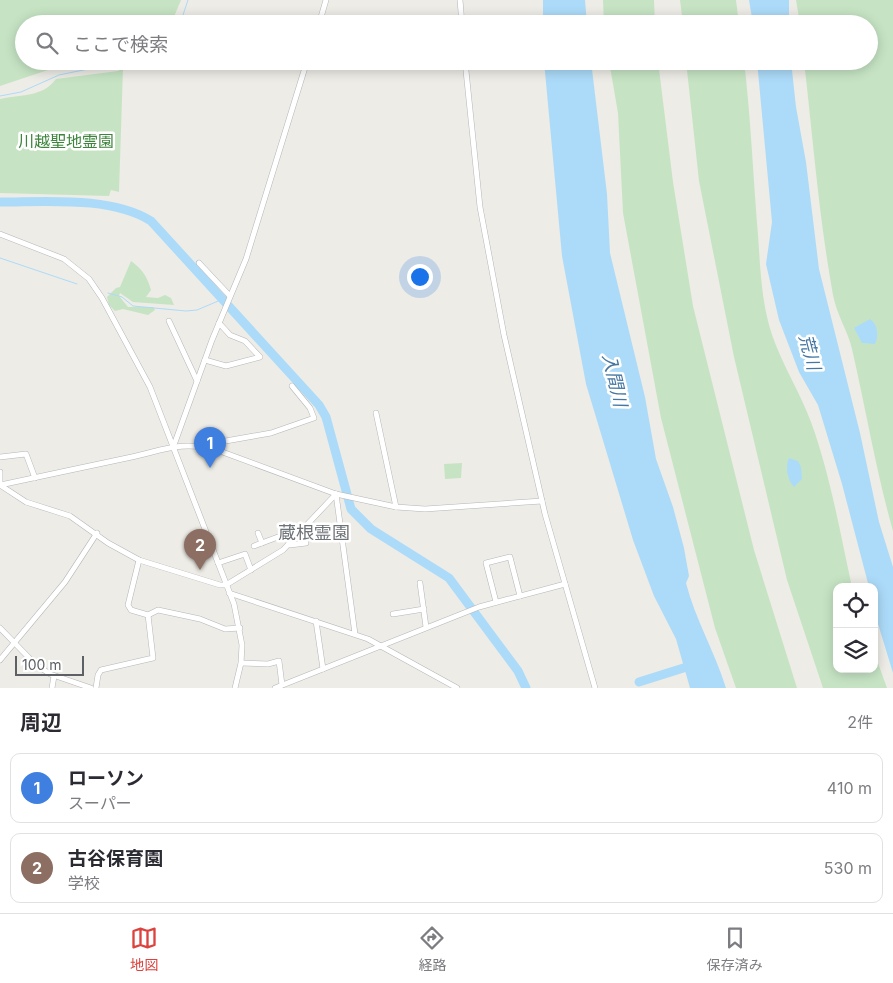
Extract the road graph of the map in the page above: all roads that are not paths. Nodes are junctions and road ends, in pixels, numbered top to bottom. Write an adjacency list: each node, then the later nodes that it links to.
1 (326, 0): 3 (street)
2 (460, 0): 4 (street)
3 (322, 15)
4 (461, 15)
5 (304, 70): 9 (street)
6 (466, 70): 23 (street)
7 (0, 234): 16 (street)
8 (200, 263): 9 (street)
9 (230, 297): 11 (street)
10 (169, 321): 13 (street)
11 (219, 323): 12 (street); 12 (street)
12 (205, 360): 13 (street)
13 (197, 381): 16 (street)
14 (292, 386): 17 (street)
15 (376, 413): 24 (street)
16 (174, 446): 17 (street); 20 (street); 32 (street)
17 (200, 446): 22 (street)
18 (0, 457): 20 (street)
19 (0, 472): 21 (street)
20 (35, 478): 21 (street)
21 (0, 485): 25 (street)
22 (336, 494): 24 (street); 29 (street); 47 (street)
23 (542, 501): 24 (street); 35 (street)
24 (396, 507)
25 (96, 533): 31 (street); 48 (street)
26 (258, 533): 27 (street)
27 (262, 543): 29 (street); 30 (street)
28 (306, 543): 29 (street)
29 (290, 545): 33 (street)
30 (254, 546)
31 (138, 560): 36 (street); 42 (street)
32 (218, 563): 33 (street); 36 (street)
33 (251, 570): 36 (street)
34 (420, 583): 40 (street)
35 (565, 584): 38 (street); 61 (street)
36 (226, 585): 37 (street)
37 (229, 593): 43 (street); 46 (street)
38 (520, 596): 39 (street); 39 (street)
39 (496, 602): 44 (street)
40 (424, 610): 41 (street); 44 (street)
41 (393, 614)
42 (148, 615): 46 (street); 57 (street)
43 (316, 621): 47 (street); 52 (street)
44 (426, 627): 49 (street)
45 (0, 628): 48 (street)
46 (240, 628): 51 (street)
47 (356, 634): 49 (street)
48 (15, 642): 50 (street); 53 (street)
49 (382, 645): 52 (street); 60 (street)
50 (0, 660)
51 (241, 663): 54 (street); 58 (street)
52 (323, 669): 54 (street)
53 (54, 676): 55 (street); 56 (street)
54 (282, 685): 59 (street)
55 (52, 688)
56 (90, 688)
57 (96, 688)
58 (235, 688)
59 (275, 688)
60 (457, 688)
61 (595, 688)

